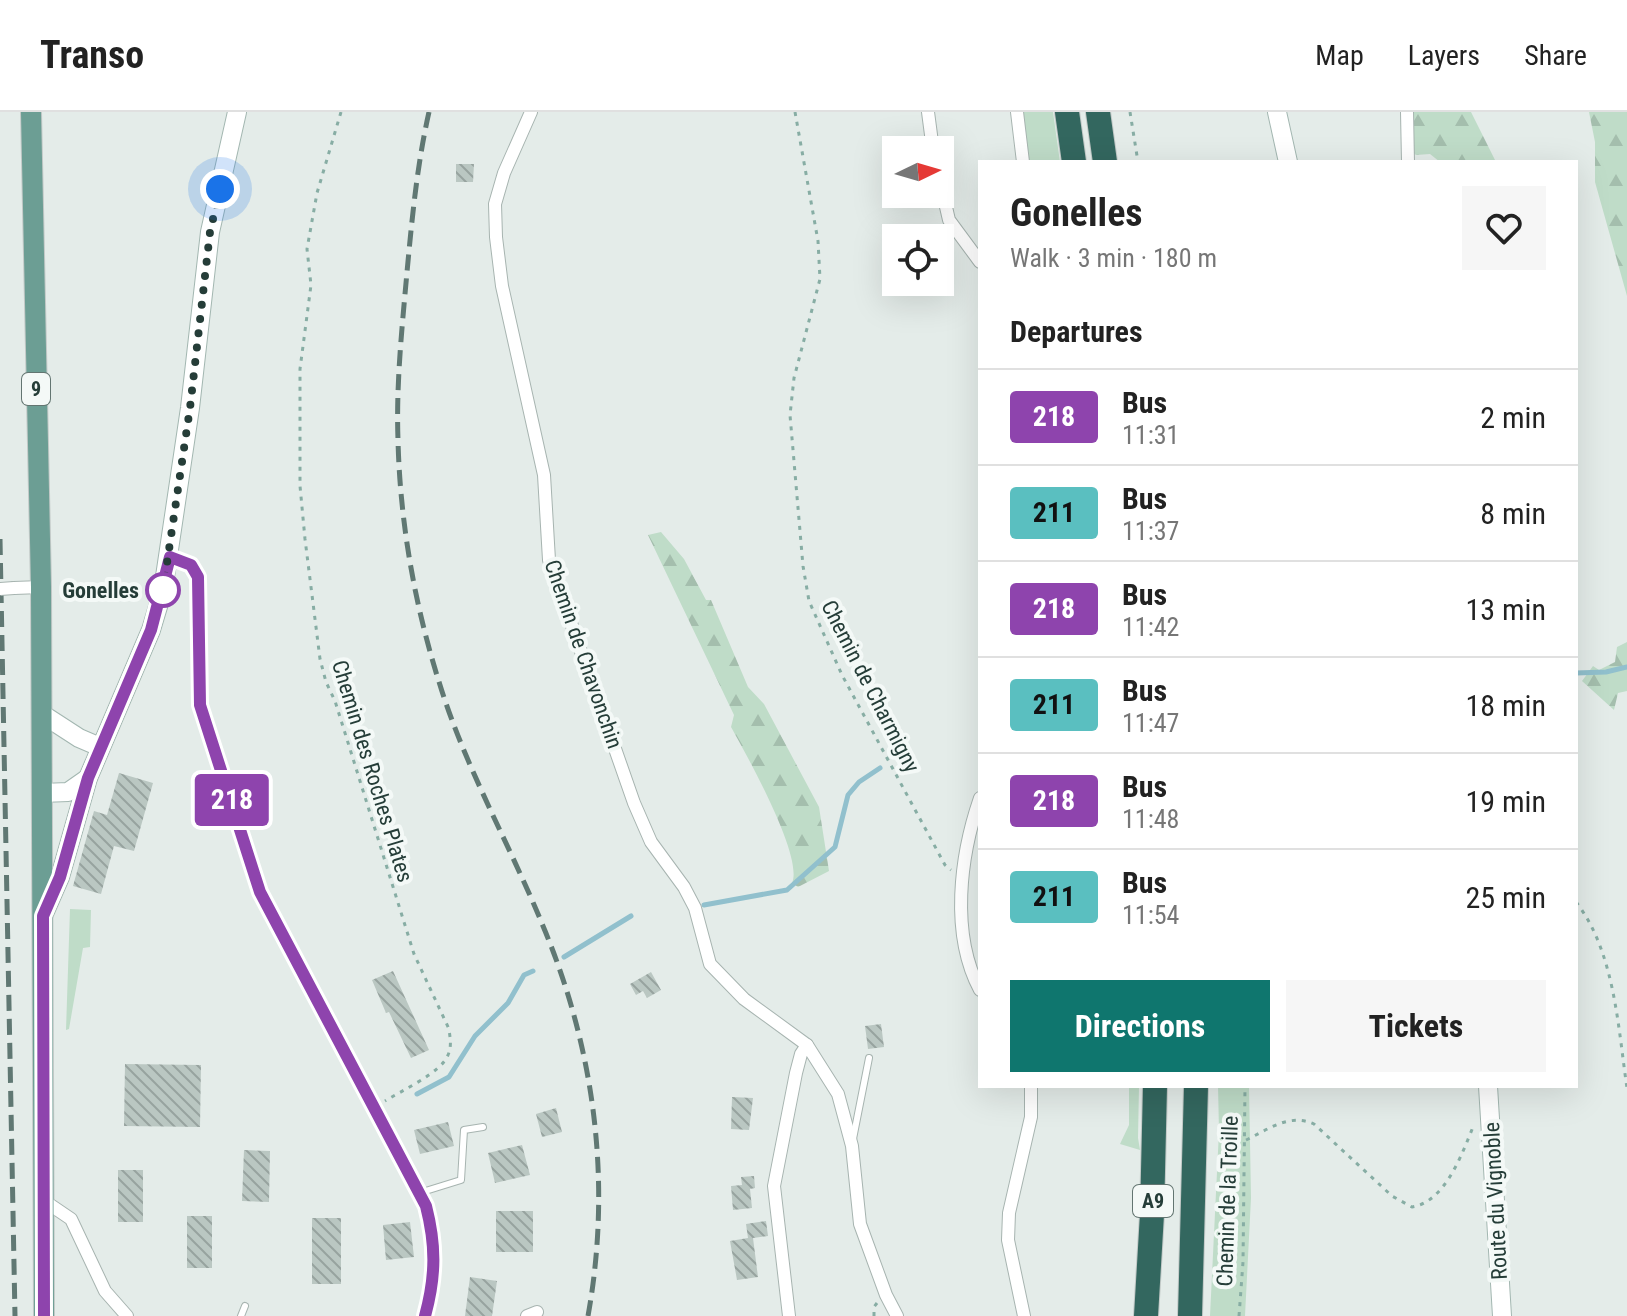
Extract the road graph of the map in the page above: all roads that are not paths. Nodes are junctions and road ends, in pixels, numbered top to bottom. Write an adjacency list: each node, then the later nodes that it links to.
1 (31, 112): 19 (main road, 9)
2 (237, 112): 18 (main road)
3 (531, 112): 28 (street, Chemin de Chavonchin)
4 (928, 112): 10 (street)
5 (1017, 112): 11 (street)
6 (1067, 112): 12 (highway)
7 (1098, 112): 13 (highway)
8 (1277, 112): 14 (main road)
9 (1407, 112): 15 (street)
10 (931, 136)
11 (1023, 160)
12 (1074, 160)
13 (1105, 160)
14 (1288, 160)
15 (1408, 160)
16 (946, 208): 17 (street)
17 (978, 259)
18 (170, 557): 22 (main road); 36 (street)
19 (41, 587): 20 (street, bridge); 21 (main road, 9)
20 (0, 589)
21 (42, 714): 22 (main road); 24 (main road, 9)
22 (100, 747): 23 (main road)
23 (88, 778): 24 (main road); 26 (main road)
24 (42, 793): 26 (main road, 9)
25 (978, 804): 27 (street)
26 (43, 916): 37 (main road, 9)
27 (978, 985)
28 (807, 1045): 35 (street); 43 (street)
29 (869, 1058): 35 (lane)
30 (1031, 1088): 45 (street)
31 (1155, 1088): 46 (highway, A9)
32 (1196, 1088): 47 (highway, A9)
33 (1488, 1088): 48 (main road, Route du Vignoble)
34 (483, 1127): 36 (lane)
35 (852, 1146): 44 (street)
36 (419, 1193): 42 (street)
37 (43, 1200): 39 (main road, 9); 40 (street)
38 (245, 1306): 41 (lane)
39 (44, 1316)
40 (127, 1316)
41 (241, 1316)
42 (425, 1316)
43 (789, 1316)
44 (897, 1316)
45 (1024, 1316)
46 (1146, 1316)
47 (1190, 1316)
48 (1502, 1316)

